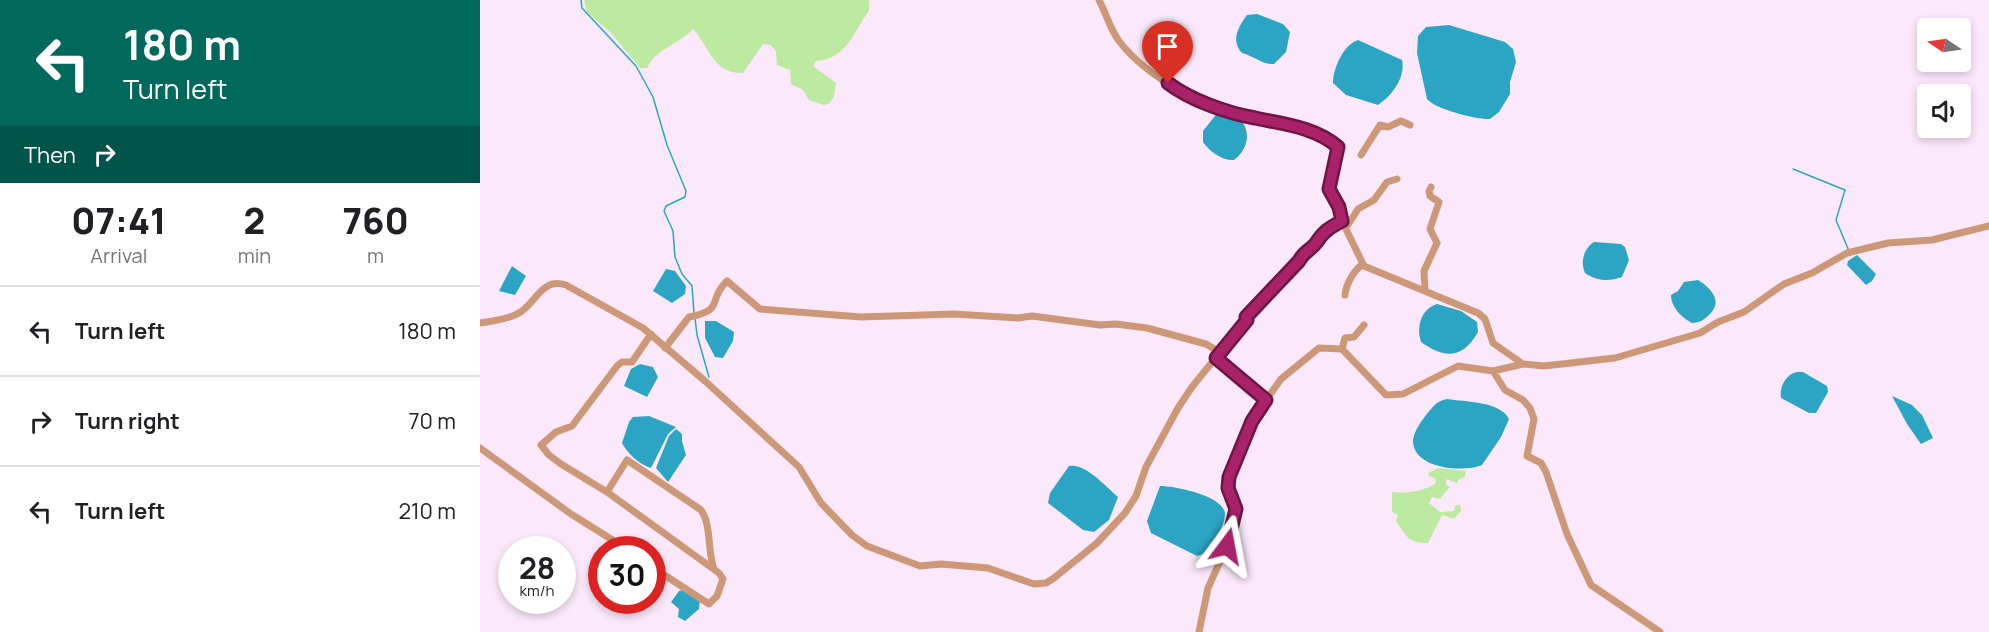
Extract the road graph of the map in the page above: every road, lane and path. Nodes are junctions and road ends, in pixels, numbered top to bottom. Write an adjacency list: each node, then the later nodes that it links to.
1 (1099, 0): 6 (street)
2 (1410, 125): 3 (street)
3 (1361, 155)
4 (1397, 179): 6 (street)
5 (1431, 188): 9 (street)
6 (1344, 224): 8 (street); 16 (street)
7 (1989, 226): 17 (street)
8 (1363, 264): 9 (street); 10 (street)
9 (1425, 290): 17 (street)
10 (1345, 295)
11 (480, 323): 13 (street)
12 (1364, 325): 15 (street)
13 (651, 334): 14 (street); 21 (street)
14 (665, 348): 16 (street); 16 (street)
15 (1342, 349): 18 (street); 19 (street)
16 (1218, 356): 19 (street)
17 (1524, 364): 18 (street)
18 (1492, 371): 26 (street)
19 (1266, 400): 25 (street)
20 (480, 448): 22 (street)
21 (607, 492): 23 (street); 23 (street)
22 (606, 536)
23 (719, 573): 24 (street)
24 (666, 576)
25 (1199, 632)
26 (1660, 632)

